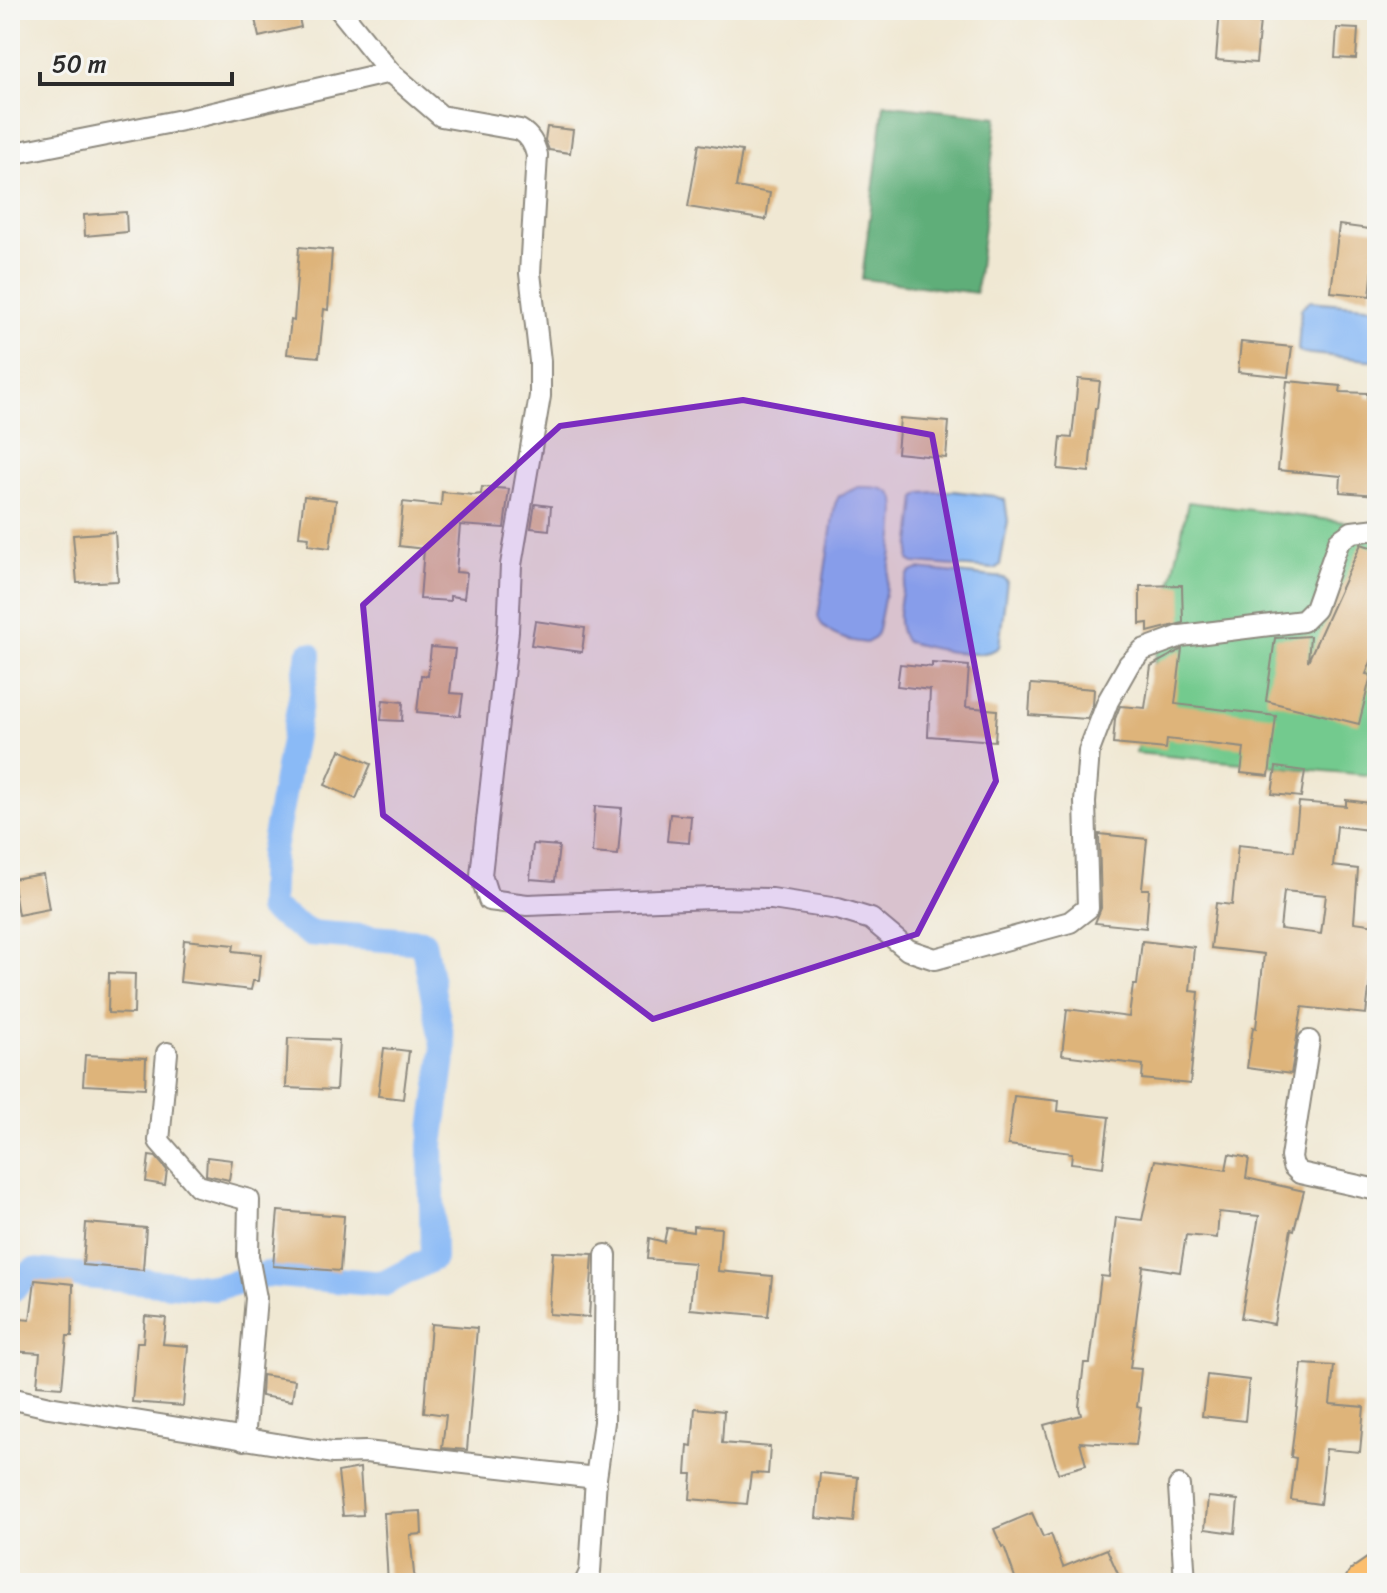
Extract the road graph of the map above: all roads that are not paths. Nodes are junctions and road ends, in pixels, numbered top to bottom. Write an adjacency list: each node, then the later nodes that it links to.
1 (340, 10): 2 (street)
2 (390, 72): 3 (street); 4 (street)
3 (10, 154)
4 (1377, 529)
5 (1309, 1041): 7 (street)
6 (167, 1053): 10 (street)
7 (1377, 1190)
8 (606, 1255): 11 (street)
9 (10, 1398): 10 (street)
10 (244, 1440): 11 (street)
11 (596, 1478): 14 (street)
12 (1179, 1486): 15 (street)
13 (1377, 1574): 16 (highway)
14 (585, 1583)
15 (1185, 1583)
16 (1364, 1583)

